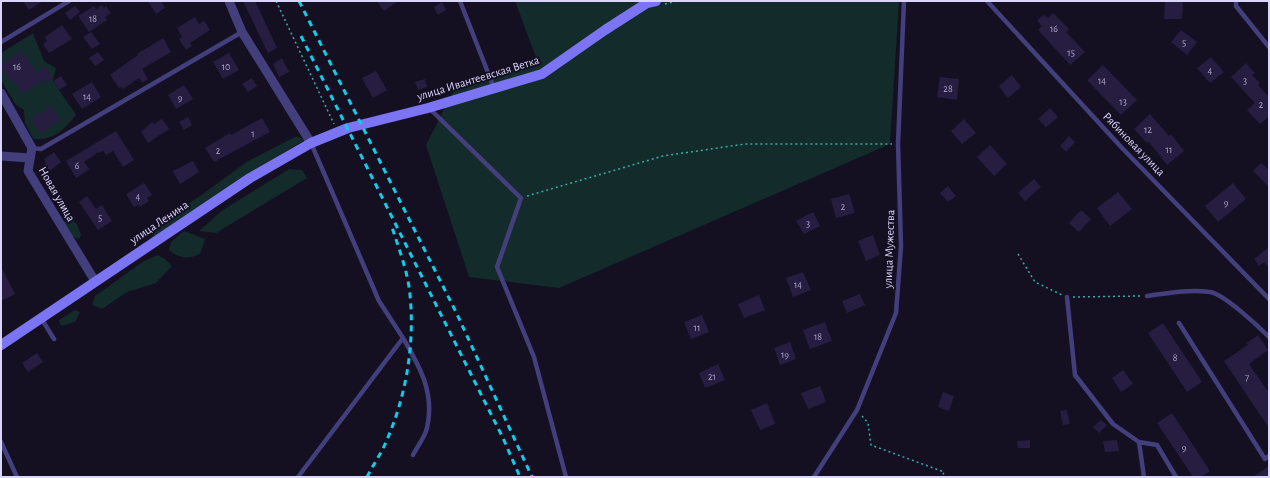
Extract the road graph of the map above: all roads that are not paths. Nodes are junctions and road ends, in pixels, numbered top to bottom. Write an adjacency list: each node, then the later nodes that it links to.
1 (69, 1): 9 (lane)
2 (229, 1): 8 (street)
3 (460, 1): 11 (lane)
4 (656, 1): 11 (main road, улица Ивантеевская Ветка)
5 (904, 1): 36 (lane, улица Мужества)
6 (987, 1): 22 (lane, Рябиновая улица)
7 (1236, 1): 10 (lane)
8 (242, 32): 15 (street); 16 (lane)
9 (1, 42)
10 (1269, 47)
11 (494, 88): 13 (main road, улица Ивантеевская Ветка)
12 (1, 94): 16 (street)
13 (428, 108): 14 (main road, улица Ивантеевская Ветка); 35 (lane)
14 (338, 132): 15 (main road, улица Ленина)
15 (311, 143): 19 (main road, улица Ленина); 26 (lane)
16 (32, 148): 18 (street, Новая улица)
17 (1, 156): 18 (street)
18 (30, 158): 19 (street, Новая улица)
19 (95, 281): 23 (main road, улица Ленина)
20 (1148, 296): 25 (lane)
21 (1067, 297): 30 (lane)
22 (1269, 300)
23 (41, 318): 27 (lane); 28 (main road, улица Ленина)
24 (1179, 323): 32 (lane)
25 (1269, 337)
26 (403, 338): 31 (lane); 34 (lane)
27 (54, 339)
28 (1, 344)
29 (1, 442): 33 (lane)
30 (1139, 442): 37 (lane); 38 (lane)
31 (413, 455)
32 (1269, 456)
33 (17, 477)
34 (298, 477)
35 (566, 477)
36 (814, 477)
37 (1144, 477)
38 (1176, 477)

